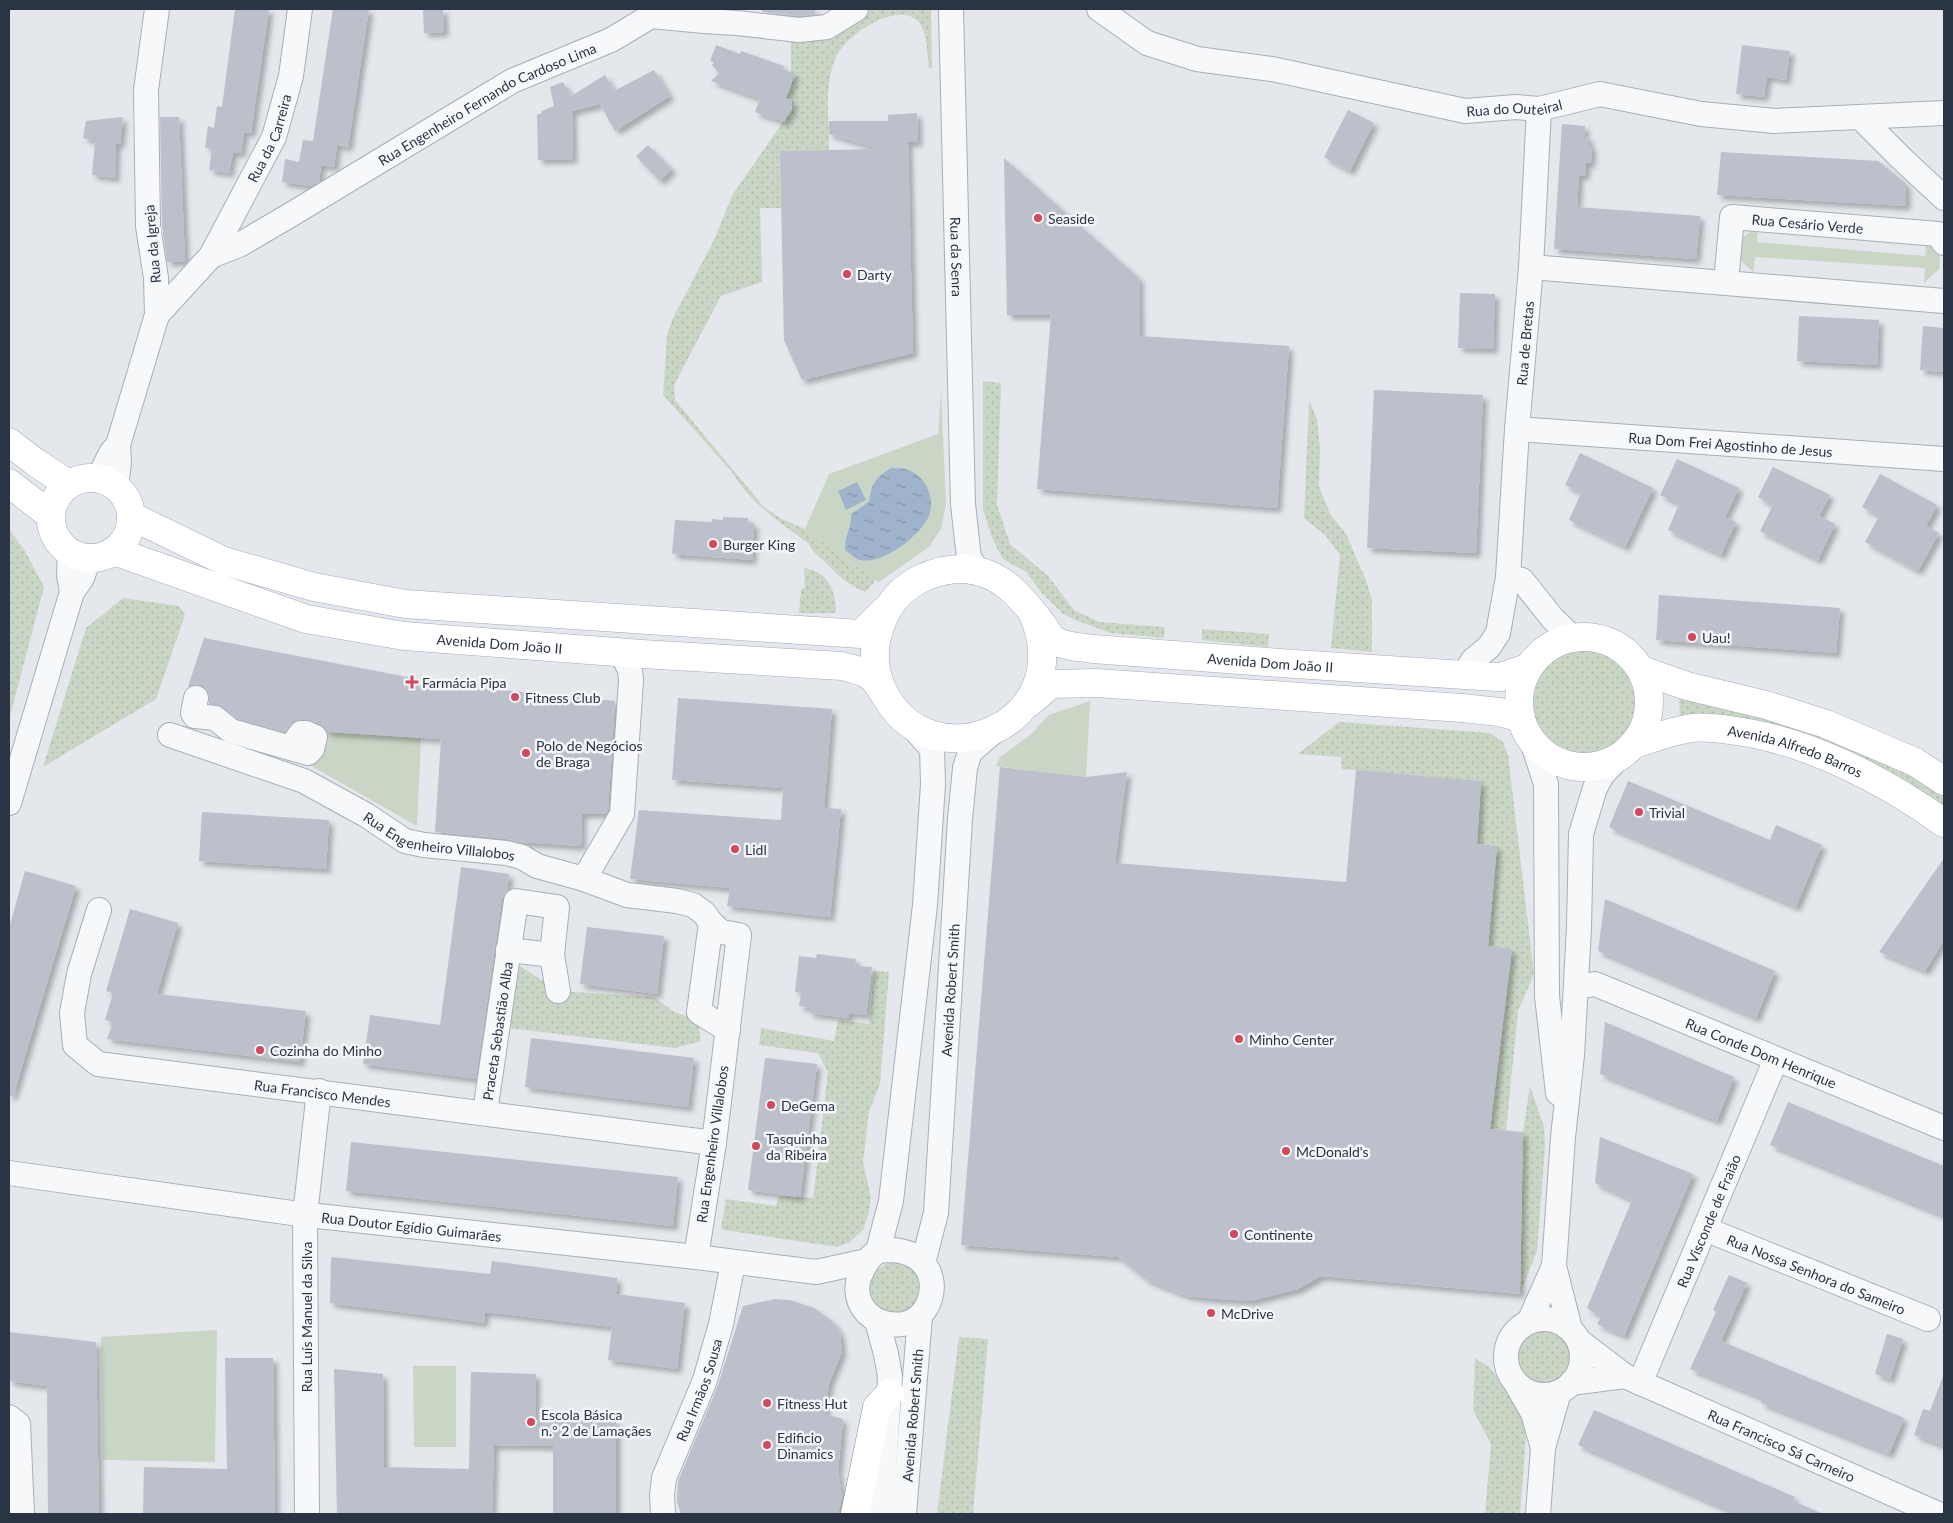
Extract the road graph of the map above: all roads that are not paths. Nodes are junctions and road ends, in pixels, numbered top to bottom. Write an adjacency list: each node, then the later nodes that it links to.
1 (157, 9): 17 (street, Rua da Igreja)
2 (300, 9): 13 (street, Rua da Carreira)
3 (856, 9): 7 (street, Rua Engenheiro Fernando Cardoso Lima)
4 (951, 9): 24 (street, Rua da Senra)
5 (1099, 9): 8 (street, Rua do Outeiral)
6 (651, 12): 7 (street, Rua Engenheiro Fernando Cardoso Lima); 13 (street, Rua Engenheiro Fernando Cardoso Lima)
7 (745, 16)
8 (1540, 109): 10 (street, Rua do Outeiral); 14 (street, Rua de Bretas)
9 (1944, 113): 10 (street, Rua do Outeiral)
10 (1861, 118): 11 (street)
11 (1944, 198)
12 (1944, 243): 15 (street, Rua Cesário Verde)
13 (211, 256): 17 (street, Rua Engenheiro Fernando Cardoso Lima)
14 (1531, 267): 15 (street); 18 (street, Rua de Bretas)
15 (1726, 282): 16 (street)
16 (1944, 301)
17 (157, 315): 21 (street, Rua da Igreja)
18 (1517, 429): 20 (street, Rua Dom Frei Agostinho de Jesus); 29 (street, Rua de Bretas)
19 (9, 442): 23 (main road)
20 (1944, 459)
21 (107, 482): 23 (main road); 26 (main road)
22 (9, 484): 25 (main road)
23 (68, 484): 25 (main road)
24 (963, 504): 28 (street, Rua da Senra); 30 (street, Rua da Senra)
25 (50, 515): 27 (main road)
26 (131, 516): 27 (main road); 31 (main road)
27 (91, 554): 34 (main road, Avenida Dom João II); 49 (street)
28 (979, 572): 30 (main road); 32 (main road)
29 (1508, 577): 33 (street); 37 (street, Rua de Bretas)
30 (915, 582): 31 (main road)
31 (891, 604): 38 (main road)
32 (1032, 612): 37 (main road, Avenida Dom João II); 40 (main road)
33 (1572, 637): 35 (main road); 36 (main road)
34 (631, 653): 38 (main road, Avenida Dom João II); 51 (street)
35 (1528, 668): 37 (main road, Avenida Dom João II); 41 (main road)
36 (1641, 670): 47 (main road); 48 (main road)
37 (1464, 675)
38 (886, 696): 42 (main road)
39 (196, 698): 46 (street)
40 (1024, 707): 41 (main road); 43 (main road)
41 (1521, 718): 45 (main road)
42 (906, 720): 43 (main road); 66 (street)
43 (998, 728): 69 (street, Avenida Robert Smith)
44 (170, 735): 51 (street, Rua Engenheiro Villalobos)
45 (1533, 744): 47 (main road); 61 (street)
46 (290, 748)
47 (1625, 752): 50 (main road, Avenida Alfredo Barros); 55 (street)
48 (1944, 782)
49 (9, 803)
50 (1944, 823)
51 (584, 878): 62 (street, Rua Engenheiro Villalobos)
52 (98, 910): 58 (street, Rua Francisco Mendes)
53 (508, 950): 54 (street, Praceta Sebastião Alba); 54 (street, Praceta Sebastião Alba); 59 (street, Praceta Sebastião Alba)
54 (552, 955): 56 (street, Praceta Sebastião Alba)
55 (1576, 987): 57 (street, Rua Conde Dom Henrique); 61 (street)
56 (558, 991)
57 (1776, 1058): 60 (street, Rua Conde Dom Henrique); 65 (street, Rua Visconde de Fraião)
58 (319, 1091): 59 (street, Rua Francisco Mendes); 64 (street, Rua Luís Manuel da Silva)
59 (485, 1112): 62 (street, Rua Francisco Mendes)
60 (1944, 1128)
61 (1563, 1137): 70 (street)
62 (714, 1143): 67 (street, Rua Engenheiro Villalobos)
63 (9, 1173): 64 (street, Rua Doutor Egídio Guimarães)
64 (305, 1215): 67 (street, Rua Doutor Egídio Guimarães); 85 (street, Rua Luís Manuel da Silva)
65 (1705, 1229): 74 (street, Rua Nossa Senhora do Sameiro); 78 (street, Rua Visconde de Fraião)
66 (872, 1256): 69 (street); 71 (street, Rua Doutor Egídio Guimarães); 72 (street)
67 (696, 1257): 68 (street, Rua Doutor Egídio Guimarães)
68 (733, 1263): 71 (street, Rua Doutor Egídio Guimarães); 86 (street, Rua Irmãos Sousa)
69 (923, 1263): 73 (street)
70 (1554, 1266): 76 (street); 77 (street)
71 (816, 1272): 72 (street, Rua Doutor Egídio Guimarães)
72 (858, 1299): 75 (street)
73 (920, 1316): 75 (street); 89 (street, Avenida Robert Smith)
74 (1928, 1319)
75 (877, 1321): 81 (street, Avenida Robert Smith)
76 (1529, 1322): 77 (street); 79 (street)
77 (1574, 1335): 78 (street, Rua Francisco Sá Carneiro); 80 (street)
78 (1633, 1380): 80 (street); 91 (street, Rua Francisco Sá Carneiro)
79 (1517, 1384): 80 (street); 83 (street)
80 (1565, 1387): 83 (street)
81 (890, 1393): 87 (main road); 88 (street, Avenida Robert Smith)
82 (9, 1417): 84 (street)
83 (1543, 1448): 90 (street)
84 (22, 1514)
85 (307, 1514)
86 (663, 1514)
87 (855, 1514)
88 (881, 1514)
89 (904, 1514)
90 (1538, 1514)
91 (1938, 1514)

